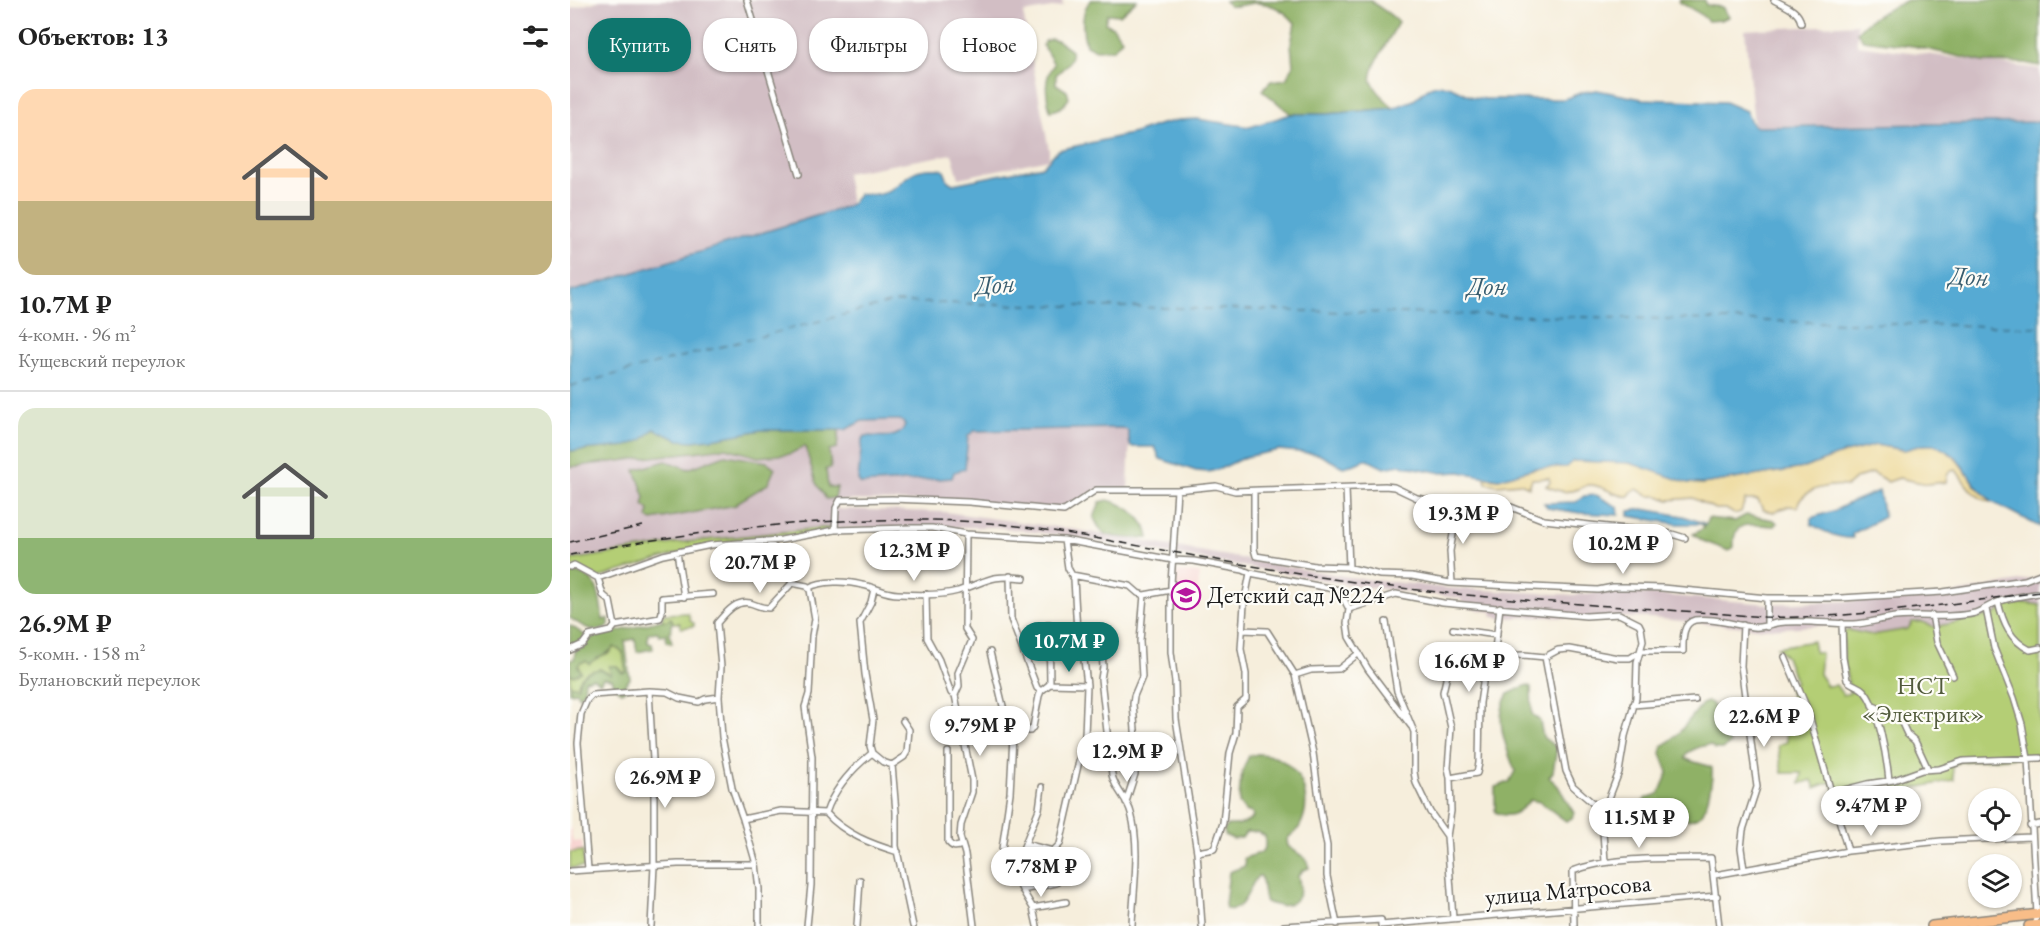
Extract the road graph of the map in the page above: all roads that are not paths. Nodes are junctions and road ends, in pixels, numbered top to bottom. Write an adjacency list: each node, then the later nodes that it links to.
1 (747, 0): 4 (street)
2 (1774, 0): 3 (street)
3 (1801, 23)
4 (799, 174)
5 (1346, 488): 7 (street); 8 (street); 17 (street)
6 (1177, 490): 7 (street); 9 (street); 15 (street)
7 (1254, 491): 17 (street)
8 (1458, 506): 11 (street); 25 (street)
9 (835, 530): 10 (street); 12 (street)
10 (966, 534): 13 (street); 26 (street)
11 (1685, 538)
12 (766, 540): 14 (street); 24 (street)
13 (1064, 540): 15 (street); 20 (street)
14 (677, 552): 22 (street); 34 (street)
15 (1173, 560): 18 (street); 29 (street)
16 (570, 567): 22 (street)
17 (1349, 568): 25 (street)
18 (1250, 573): 38 (street); 48 (street)
19 (2040, 574): 35 (street)
20 (1072, 575): 33 (street); 63 (street)
21 (1010, 576): 23 (street); 26 (street); 65 (street)
22 (598, 578): 45 (street)
23 (1024, 578)
24 (792, 583): 27 (street); 67 (street)
25 (1452, 583): 35 (street)
26 (966, 587): 32 (street); 66 (street)
27 (808, 588): 28 (street); 85 (street)
28 (874, 589): 32 (street); 75 (street)
29 (1171, 590): 33 (street); 97 (street)
30 (2040, 592): 36 (street)
31 (713, 594): 34 (street)
32 (926, 594): 66 (street)
33 (1144, 595): 84 (street)
34 (684, 597): 45 (street)
35 (1767, 598): 46 (street)
36 (1998, 602): 39 (street); 51 (street)
37 (1500, 607): 38 (street); 49 (street); 53 (street)
38 (1349, 609): 55 (street)
39 (1986, 609): 40 (street); 77 (street)
40 (1932, 615): 42 (street); 61 (street)
41 (1386, 622): 72 (street)
42 (1842, 623): 46 (street); 70 (street)
43 (1049, 624): 62 (street)
44 (1743, 625): 46 (street); 53 (street); 102 (street)
45 (615, 626): 52 (street)
46 (1767, 627)
47 (1453, 629): 49 (street)
48 (1242, 630): 60 (street); 97 (street)
49 (1497, 635): 56 (street)
50 (1101, 637): 84 (street)
51 (2040, 648)
52 (570, 650)
53 (1641, 651): 57 (street); 69 (street)
54 (990, 652): 73 (street)
55 (1359, 653): 60 (street); 72 (street)
56 (1490, 656): 57 (street); 80 (street)
57 (1545, 657): 87 (street)
58 (1785, 657): 83 (street)
59 (1459, 668): 80 (street)
60 (1295, 675): 115 (street)
61 (1953, 676)
62 (1050, 684): 63 (street); 65 (street)
63 (1087, 684): 93 (street)
64 (649, 691): 67 (street); 100 (street); 101 (street)
65 (1041, 691): 73 (street)
66 (955, 695): 94 (street)
67 (719, 697): 88 (street)
68 (1695, 700): 69 (street)
69 (1633, 705): 87 (street)
70 (1872, 705): 79 (street); 81 (street)
71 (903, 721): 78 (street)
72 (1412, 728): 91 (street)
73 (1013, 737): 106 (street)
74 (948, 752): 94 (street)
75 (872, 753): 78 (street); 86 (street)
76 (2040, 758): 77 (street)
77 (2028, 759): 79 (street); 90 (street)
78 (892, 765): 96 (street)
79 (1928, 769): 81 (street)
80 (1450, 778): 91 (street)
81 (1889, 780): 83 (street)
82 (1042, 786): 93 (street)
83 (1832, 793): 95 (street)
84 (1126, 802): 124 (street)
85 (811, 812): 86 (street); 88 (street); 119 (street)
86 (826, 813): 96 (street)
87 (1604, 813): 98 (street)
88 (743, 819): 99 (street)
89 (2040, 824): 90 (street)
90 (2030, 826): 92 (street)
91 (1447, 836): 114 (street)
92 (2031, 837): 95 (street); 113 (street)
93 (1025, 844): 106 (street)
94 (962, 845): 122 (street)
95 (1848, 851): 102 (street)
96 (898, 852): 121 (street)
97 (1197, 852): 125 (street)
98 (1605, 862): 104 (street); 111 (street)
99 (756, 864): 100 (street); 118 (street)
100 (654, 866): 101 (street); 117 (street)
101 (588, 869): 103 (street)
102 (1744, 869): 104 (street)
103 (570, 871)
104 (1715, 875): 109 (street)
105 (860, 880): 120 (street)
106 (1017, 881): 108 (street)
107 (1056, 883): 108 (street)
108 (1022, 890): 112 (street)
109 (1717, 896): 111 (street, улица Матросова); 129 (street)
110 (1066, 902): 112 (street)
111 (1573, 907): 114 (street, улица Матросова); 128 (street)
112 (1033, 908): 123 (street)
113 (2038, 914): 130 (main road); 132 (street)
114 (1453, 918): 127 (street, улица Матросова)
115 (1337, 925): 126 (street, улица Матросова); 127 (street, улица Матросова)
116 (2040, 925): 132 (main road)
117 (651, 926)
118 (759, 926)
119 (807, 926)
120 (857, 926)
121 (913, 926)
122 (974, 926)
123 (1037, 926)
124 (1132, 926)
125 (1202, 926)
126 (1284, 926)
127 (1381, 926)
128 (1574, 926)
129 (1719, 926)
130 (1932, 926)
131 (2029, 926): 132 (main road)
132 (2034, 926)

